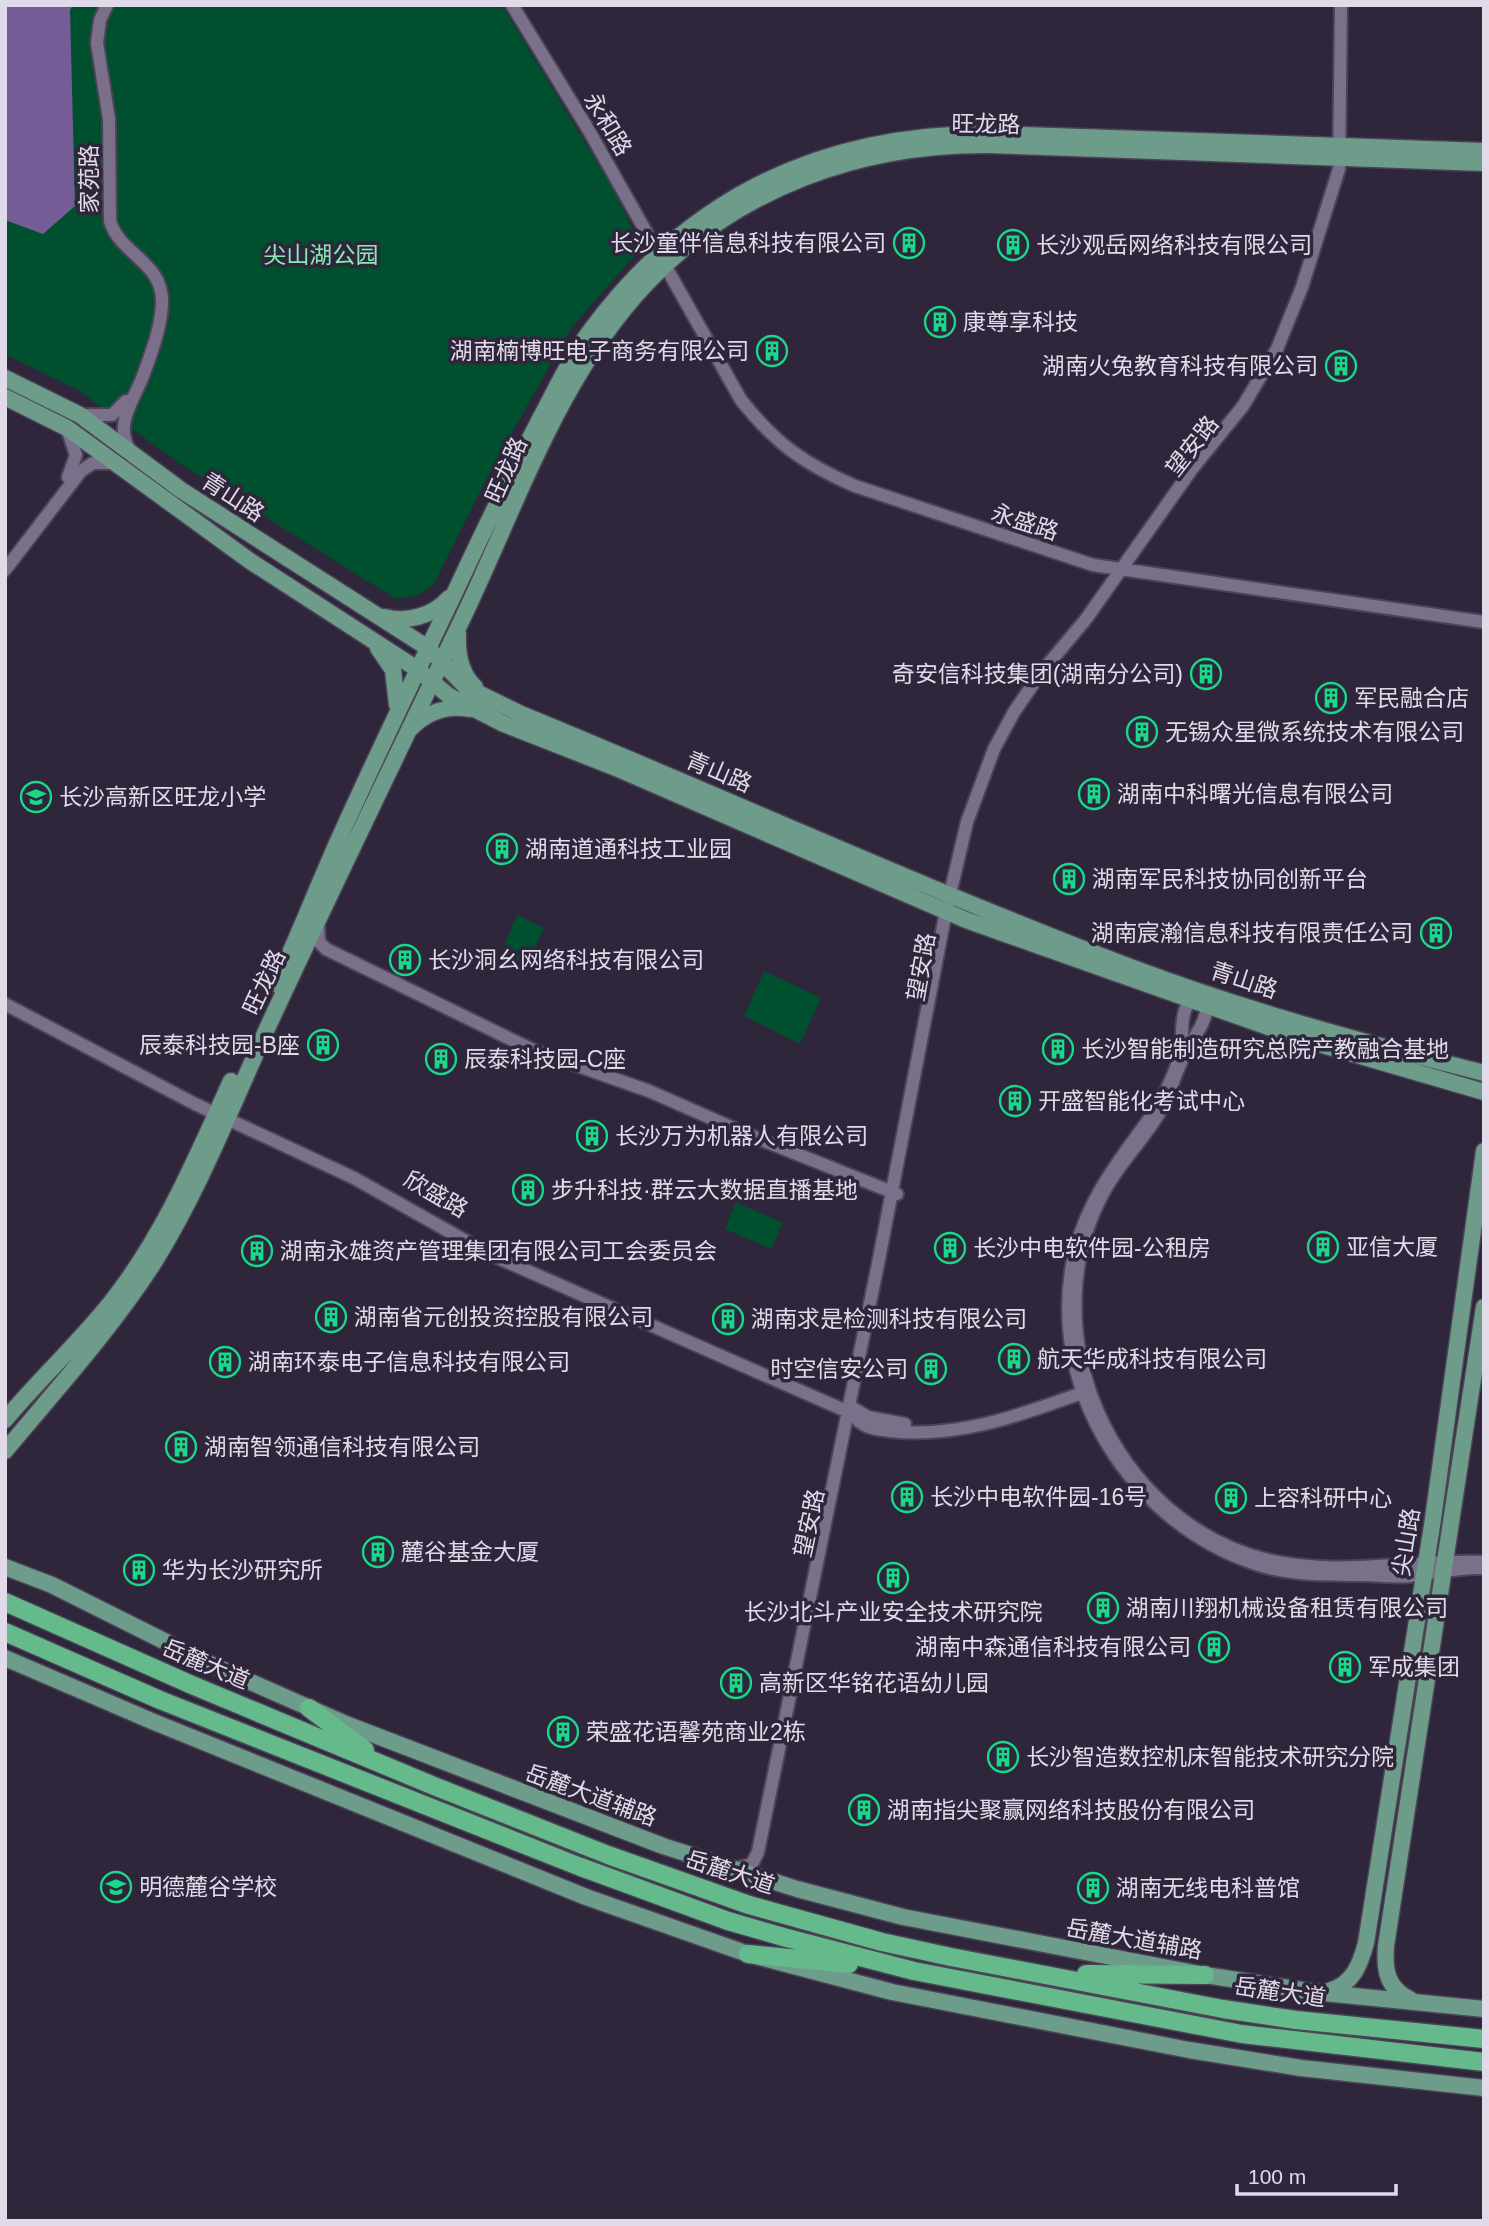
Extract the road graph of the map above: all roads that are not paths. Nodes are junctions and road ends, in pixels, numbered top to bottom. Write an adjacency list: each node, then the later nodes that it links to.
1 (105, 5): 11 (street, 家苑路); 13 (street, 家苑路)
2 (512, 5): 8 (street, 永和路)
3 (519, 5): 8 (street, 永和路)
4 (1341, 5): 5 (street, 望安路)
5 (1344, 151): 6 (main road, 旺龙路); 7 (main road, 旺龙路); 8 (main road, 旺龙路); 16 (street, 望安路)
6 (1484, 151)
7 (1484, 163)
8 (664, 258): 16 (street, 永盛路); 18 (main road, 旺龙路); 22 (main road, 旺龙路)
9 (5, 378): 11 (main road, 青山路)
10 (5, 397): 12 (main road, 青山路)
11 (80, 415): 13 (main road, 青山路)
12 (67, 428): 14 (main road, 青山路); 15 (street)
13 (132, 454): 19 (main road, 青山路)
14 (113, 463): 17 (street); 23 (main road, 青山路)
15 (5, 561)
16 (1126, 568): 20 (street, 永盛路); 21 (street, 永盛路); 32 (street, 望安路)
17 (5, 570)
18 (455, 591): 19 (main road); 24 (main road, 旺龙路)
19 (374, 614): 24 (main road, 青山路)
20 (1484, 616)
21 (1484, 622)
22 (460, 625): 25 (main road, 旺龙路); 28 (main road)
23 (364, 634): 26 (main road, 青山路); 30 (main road)
24 (428, 648): 25 (main road, 青山路); 26 (main road, 旺龙路)
25 (442, 661): 27 (main road, 旺龙路); 28 (main road, 青山路)
26 (417, 670): 27 (main road, 青山路); 30 (main road, 旺龙路)
27 (432, 682): 29 (main road, 青山路); 31 (main road, 旺龙路)
28 (494, 701): 32 (main road, 青山路)
29 (476, 710): 31 (main road); 33 (main road, 青山路)
30 (391, 723): 41 (main road, 旺龙路)
31 (404, 739): 34 (main road, 旺龙路)
32 (953, 896): 33 (street, 望安路); 36 (main road, 青山路)
33 (949, 913): 36 (main road, 青山路); 43 (street, 望安路)
34 (319, 919): 35 (main road, 旺龙路); 43 (street)
35 (300, 959): 41 (main road, 旺龙路); 43 (street)
36 (1200, 998): 39 (main road, 青山路); 40 (main road, 青山路); 45 (street); 45 (street)
37 (5, 999): 41 (street, 欣盛路)
38 (5, 1004): 41 (street, 欣盛路)
39 (1484, 1073)
40 (1484, 1092)
41 (222, 1114): 46 (street, 欣盛路); 47 (main road, 旺龙路); 48 (main road, 旺龙路)
42 (1484, 1151): 53 (main road, 尖山路)
43 (895, 1195): 46 (street, 望安路)
44 (1484, 1307): 51 (main road, 尖山路)
45 (1084, 1388): 46 (street, 欣盛路); 53 (street)
46 (851, 1410): 59 (street, 望安路); 60 (street, 望安路)
47 (5, 1420)
48 (5, 1451)
49 (1484, 1562): 51 (street)
50 (5, 1567): 57 (main road, 岳麓大道辅路)
51 (1443, 1568): 52 (street); 53 (street); 66 (main road, 尖山路)
52 (1484, 1568)
53 (1424, 1569): 65 (main road, 尖山路)
54 (5, 1601): 58 (highway, 岳麓大道)
55 (5, 1632): 62 (highway, 岳麓大道)
56 (5, 1658): 61 (main road)
57 (309, 1708): 58 (highway); 59 (main road, 岳麓大道辅路)
58 (388, 1766): 63 (highway, 岳麓大道)
59 (731, 1869): 60 (main road, 岳麓大道辅路)
60 (778, 1884): 64 (main road, 岳麓大道辅路)
61 (748, 1954): 62 (highway); 70 (main road)
62 (914, 1971): 69 (highway, 岳麓大道)
63 (1035, 1973): 64 (highway); 68 (highway, 岳麓大道)
64 (1205, 1975): 65 (main road, 岳麓大道辅路)
65 (1314, 1992): 66 (main road, 岳麓大道辅路)
66 (1413, 2001): 67 (main road, 岳麓大道辅路)
67 (1484, 2009)
68 (1484, 2039)
69 (1484, 2062)
70 (1484, 2088)

